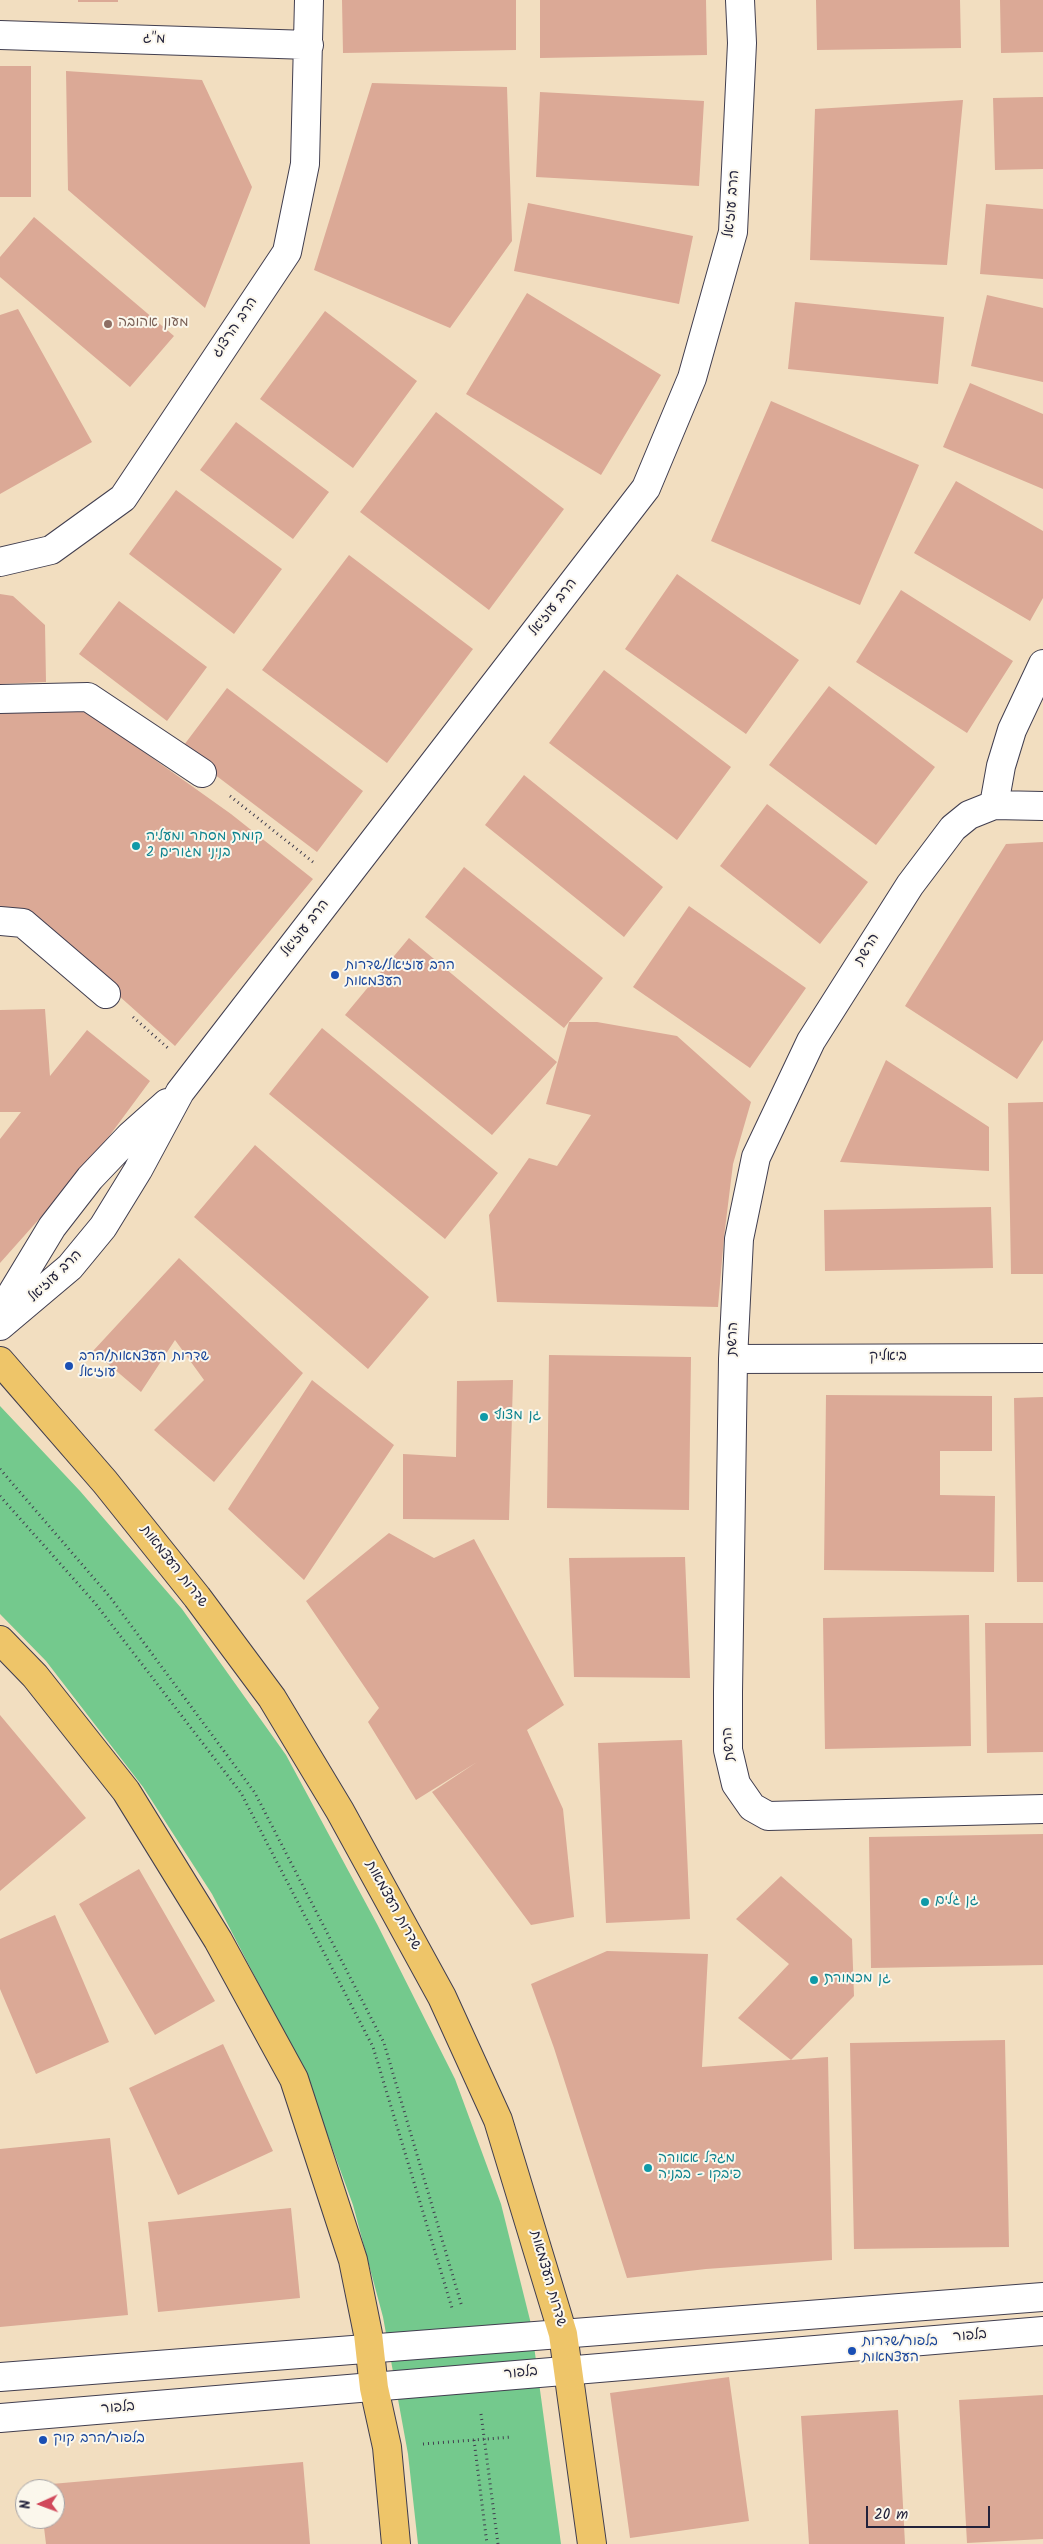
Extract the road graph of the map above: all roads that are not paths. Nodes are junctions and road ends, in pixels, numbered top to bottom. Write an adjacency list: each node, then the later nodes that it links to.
1 (309, 0): 6 (street, הרב הרצוג)
2 (740, 0): 5 (street, הרב עוזיאל)
3 (750, 0): 5 (street, הרב עוזיאל)
4 (0, 35): 6 (street, מ"ג)
5 (742, 44): 15 (street, הרב עוזיאל)
6 (309, 45): 7 (street, הרב הרצוג)
7 (0, 562)
8 (1043, 664): 11 (street)
9 (0, 699): 10 (street)
10 (202, 773)
11 (994, 805): 12 (street); 19 (street, הרשת)
12 (1043, 806)
13 (0, 921): 14 (street)
14 (106, 994)
15 (188, 1082): 16 (street, הרב עוזיאל); 17 (street, הרב עוזיאל)
16 (0, 1313)
17 (0, 1326)
18 (1043, 1358): 19 (street, ביאליק)
19 (733, 1359): 22 (street, הרשת)
20 (0, 1361): 25 (main road, שדרות העצמאות)
21 (0, 1640): 26 (main road)
22 (1043, 1809)
23 (1043, 2297): 25 (street)
24 (1043, 2331): 27 (street, בלפור)
25 (563, 2334): 26 (street); 27 (main road, שדרות העצמאות)
26 (368, 2348): 28 (street); 29 (main road)
27 (568, 2370): 29 (street, בלפור); 32 (main road, שדרות העצמאות)
28 (0, 2376)
29 (374, 2388): 30 (street, בלפור); 31 (main road)
30 (0, 2418)
31 (396, 2544)
32 (592, 2544)

